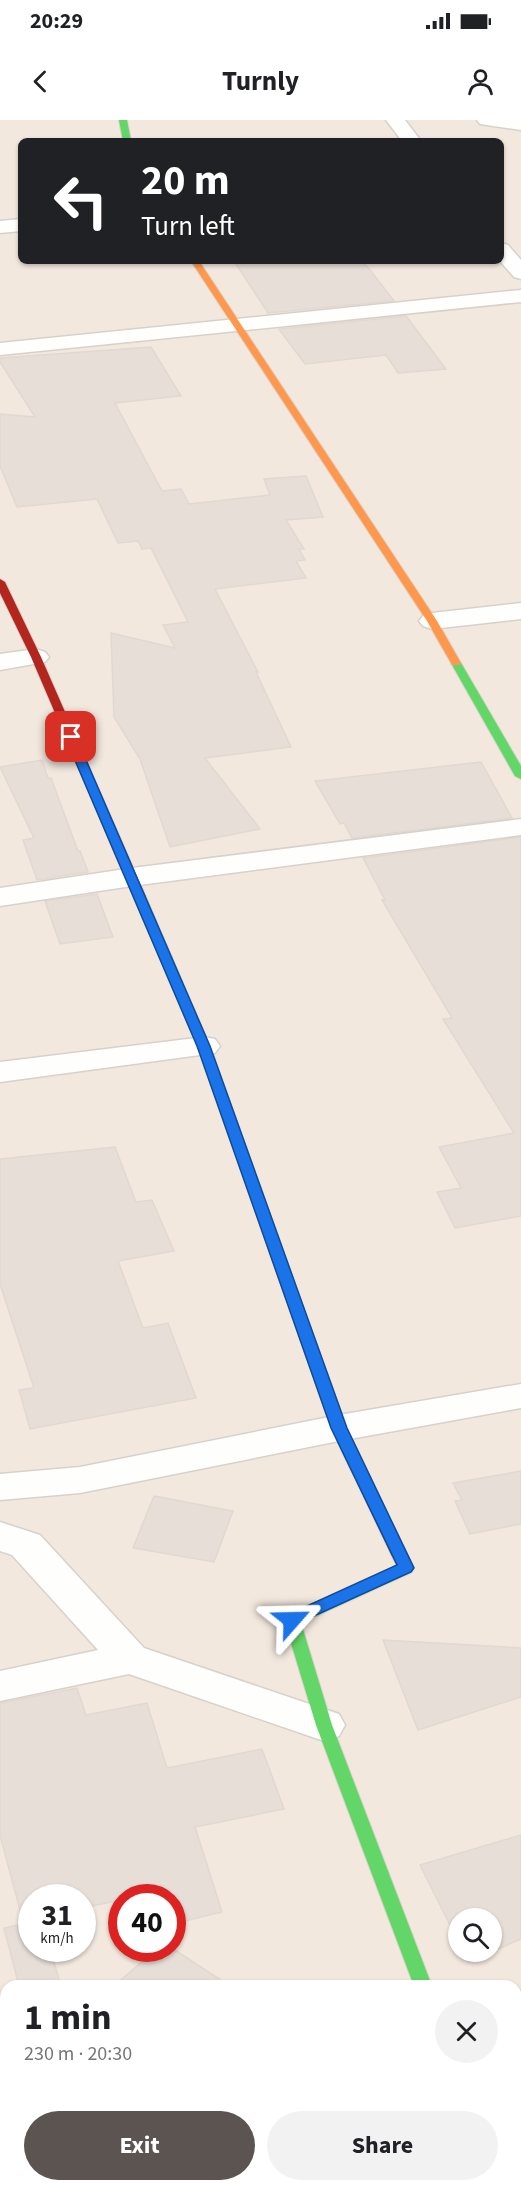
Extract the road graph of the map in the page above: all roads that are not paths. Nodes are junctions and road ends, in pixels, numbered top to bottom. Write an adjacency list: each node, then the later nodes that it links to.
1 (123, 120): 5 (street)
2 (395, 120): 6 (street)
3 (486, 120): 4 (street)
4 (521, 125)
5 (126, 138)
6 (410, 138)
7 (18, 225): 8 (street)
8 (0, 227)
9 (504, 253): 11 (street)
10 (197, 264): 13 (street)
11 (521, 273)
12 (521, 296): 13 (street)
13 (239, 325): 14 (street); 17 (street)
14 (0, 349)
15 (0, 582): 18 (street)
16 (521, 611): 17 (street)
17 (432, 621): 20 (street)
18 (36, 657): 19 (street); 22 (street)
19 (0, 662)
20 (521, 776)
21 (521, 827): 22 (street)
22 (132, 878): 23 (street); 24 (street)
23 (0, 897)
24 (204, 1046): 25 (street); 27 (street)
25 (0, 1072)
26 (521, 1396): 27 (street)
27 (339, 1428): 28 (street); 32 (street)
28 (0, 1487)
29 (0, 1536): 30 (street)
30 (130, 1659): 31 (street); 32 (street)
31 (0, 1686)
32 (324, 1725): 33 (street)
33 (421, 1980)

